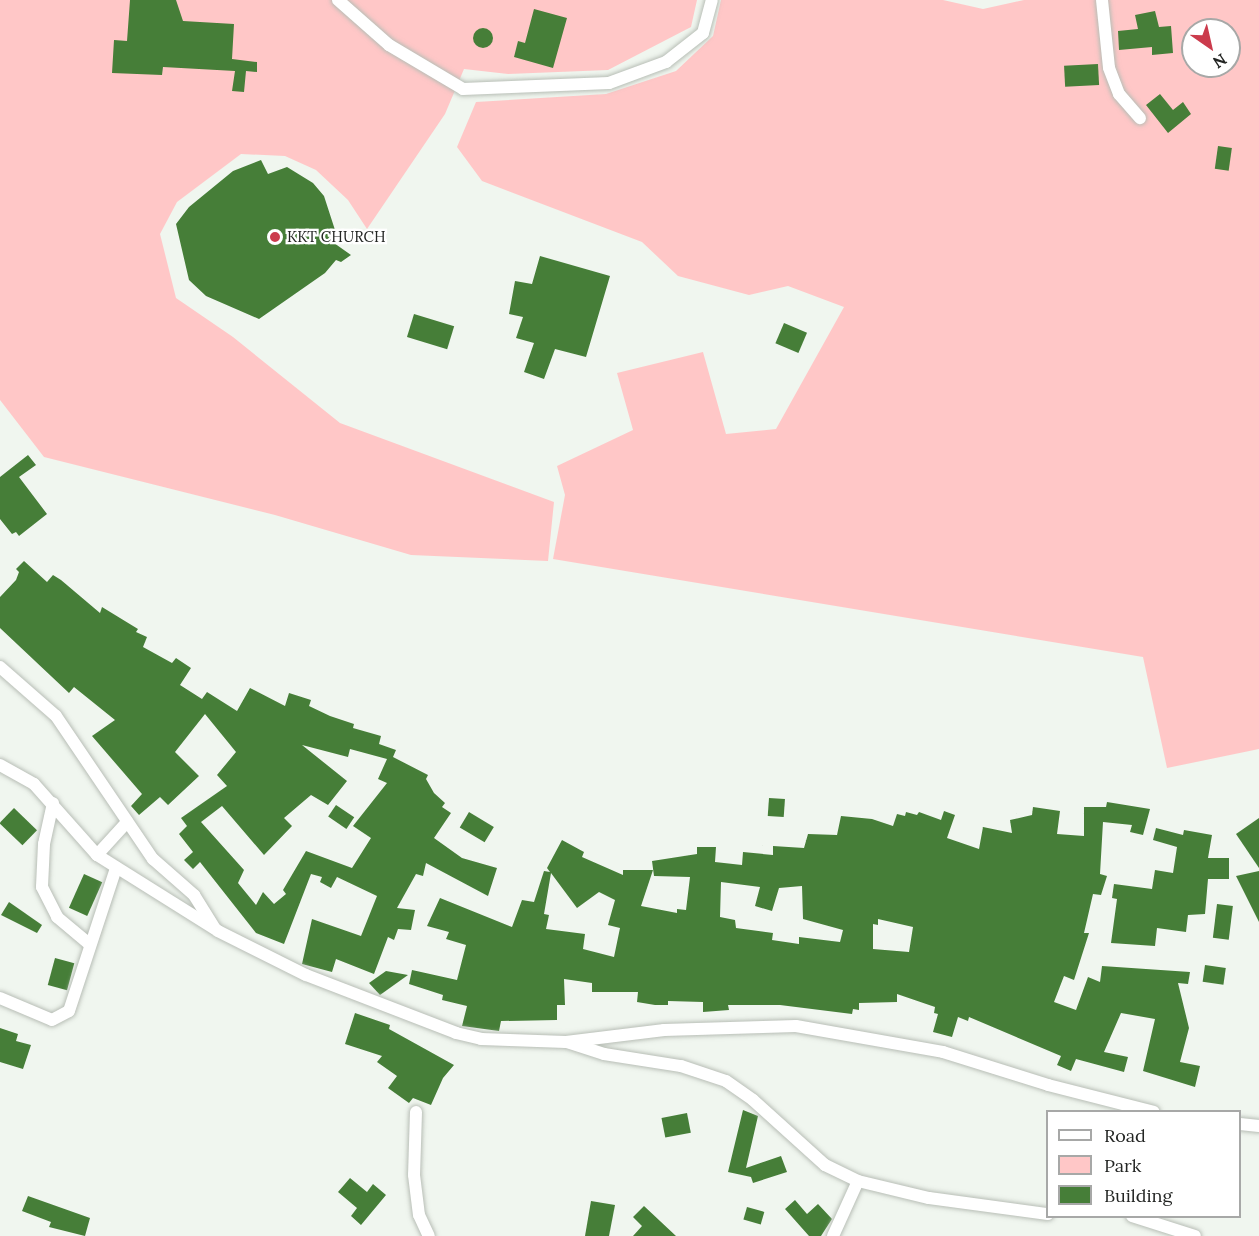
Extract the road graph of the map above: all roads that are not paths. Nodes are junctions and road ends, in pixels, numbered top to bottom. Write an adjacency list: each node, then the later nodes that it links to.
1 (338, 0): 2 (street)
2 (712, 0)
3 (1102, 0): 4 (street)
4 (1140, 118)
5 (0, 667): 8 (street)
6 (0, 765): 7 (street)
7 (53, 803): 9 (street); 12 (street)
8 (127, 822): 9 (street); 11 (street)
9 (97, 855): 10 (street)
10 (116, 868): 11 (street); 12 (street)
11 (218, 931): 14 (street)
12 (88, 943): 13 (street)
13 (0, 998)
14 (566, 1042): 15 (street); 19 (street)
15 (1146, 1110)
16 (416, 1112): 22 (street)
17 (1241, 1124): 18 (street)
18 (1259, 1126)
19 (858, 1181): 20 (street); 23 (street)
20 (1046, 1214)
21 (1138, 1218): 24 (street)
22 (429, 1236)
23 (833, 1236)
24 (1195, 1236)

